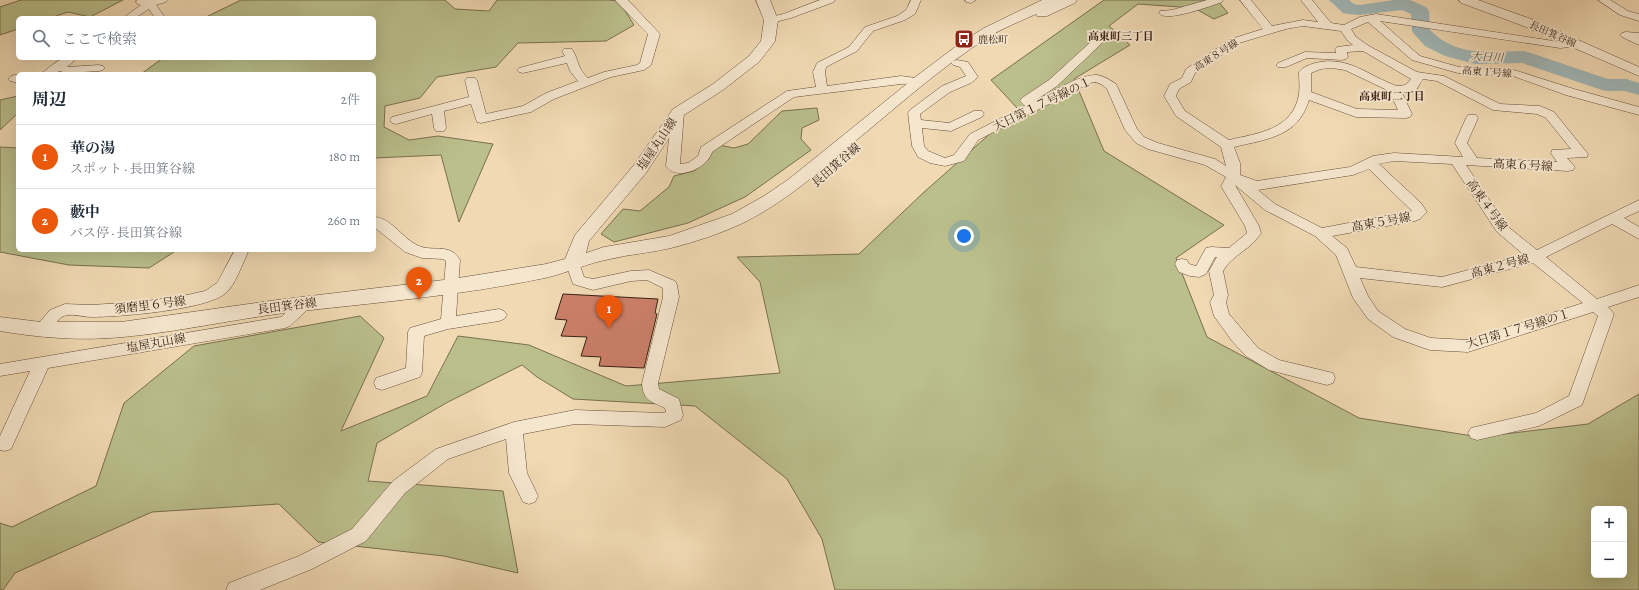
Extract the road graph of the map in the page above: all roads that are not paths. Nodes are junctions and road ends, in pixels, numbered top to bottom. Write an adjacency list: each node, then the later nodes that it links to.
1 (162, 0): 15 (street)
2 (620, 0): 40 (street)
3 (763, 0): 21 (street, 塩屋丸山線)
4 (830, 0): 14 (street)
5 (916, 0): 41 (street)
6 (1053, 0): 39 (street, 長田箕谷線)
7 (1070, 0): 31 (street, 長田箕谷線)
8 (1218, 0): 16 (street)
9 (1245, 0): 24 (street)
10 (1306, 0): 22 (street)
11 (1466, 0): 28 (street, 長田箕谷線)
12 (1603, 0): 20 (street)
13 (138, 2): 15 (street)
14 (814, 3): 21 (street)
15 (150, 4): 17 (street); 18 (street)
16 (1164, 13)
17 (131, 16)
18 (159, 16)
19 (1375, 18): 23 (street); 28 (street); 47 (street, 高東１号線)
20 (1639, 18)
21 (771, 20): 48 (street, 塩屋丸山線)
22 (1328, 26): 23 (street, 高東８号線); 24 (street, 高東８号線)
23 (1345, 28): 29 (street, 高東６号線)
24 (1270, 30): 54 (street, 高東８号線)
25 (1639, 36): 27 (street)
26 (1098, 41): 45 (street)
27 (1639, 42)
28 (1577, 44): 36 (street, 長田箕谷線)
29 (1365, 48): 32 (street); 37 (street, 高東６号線)
30 (68, 60): 34 (street)
31 (957, 63): 52 (street); 67 (street, 長田箕谷線)
32 (1282, 65)
33 (99, 68): 34 (street)
34 (52, 70)
35 (523, 70): 40 (street)
36 (1639, 72)
37 (1414, 75): 42 (street); 56 (street, 高東６号線)
38 (471, 80): 44 (street)
39 (919, 81): 41 (street); 67 (street, 長田箕谷線)
40 (586, 82): 44 (street)
41 (822, 89): 48 (street)
42 (1394, 89): 43 (street); 43 (street)
43 (1305, 94): 54 (street)
44 (477, 99): 46 (street)
45 (1034, 107): 52 (street, 大日第１７号線の１); 58 (street, 大日第１７号線の１)
46 (438, 109): 51 (street); 53 (street)
47 (1639, 110)
48 (678, 112): 67 (street, 塩屋丸山線)
49 (978, 114): 52 (street)
50 (1472, 118): 56 (street)
51 (396, 120)
52 (915, 123)
53 (440, 128)
54 (1227, 145): 58 (street)
55 (1456, 161): 56 (street, 高東６号線); 57 (street, 高東６号線); 66 (street, 高東４号線)
56 (1473, 162)
57 (1371, 163): 58 (street, 高東６号線); 62 (street, 高東５号線)
58 (1233, 176): 62 (street, 大日第１７号線の１); 65 (street)
59 (1639, 205): 60 (street, 高東２号線)
60 (1613, 218): 63 (street); 66 (street, 高東２号線)
61 (376, 222): 70 (street)
62 (1320, 233): 69 (street, 大日第１７号線の１)
63 (1639, 234)
64 (241, 252): 77 (street, 須磨里６号線)
65 (1231, 253): 68 (street); 80 (street)
66 (1535, 257): 69 (street, 高東２号線); 73 (street, 高東４号線)
67 (573, 264): 70 (street, 長田箕谷線); 82 (street)
68 (1182, 264)
69 (1351, 272): 73 (street, 大日第１７号線の１)
70 (452, 286): 72 (street, 長田箕谷線); 75 (street)
71 (1639, 291): 73 (street, 大日第１７号線の１)
72 (305, 303): 77 (street, 長田箕谷線); 78 (street, 塩屋丸山線)
73 (1596, 305): 83 (street)
74 (499, 315): 75 (street)
75 (448, 323): 81 (street)
76 (0, 324): 77 (street, 長田箕谷線)
77 (41, 330)
78 (42, 363): 79 (street, 塩屋丸山線); 84 (street)
79 (0, 370)
80 (1327, 378)
81 (382, 383)
82 (514, 429): 85 (street); 86 (street)
83 (1477, 433)
84 (5, 444)
85 (529, 496)
86 (236, 590)

